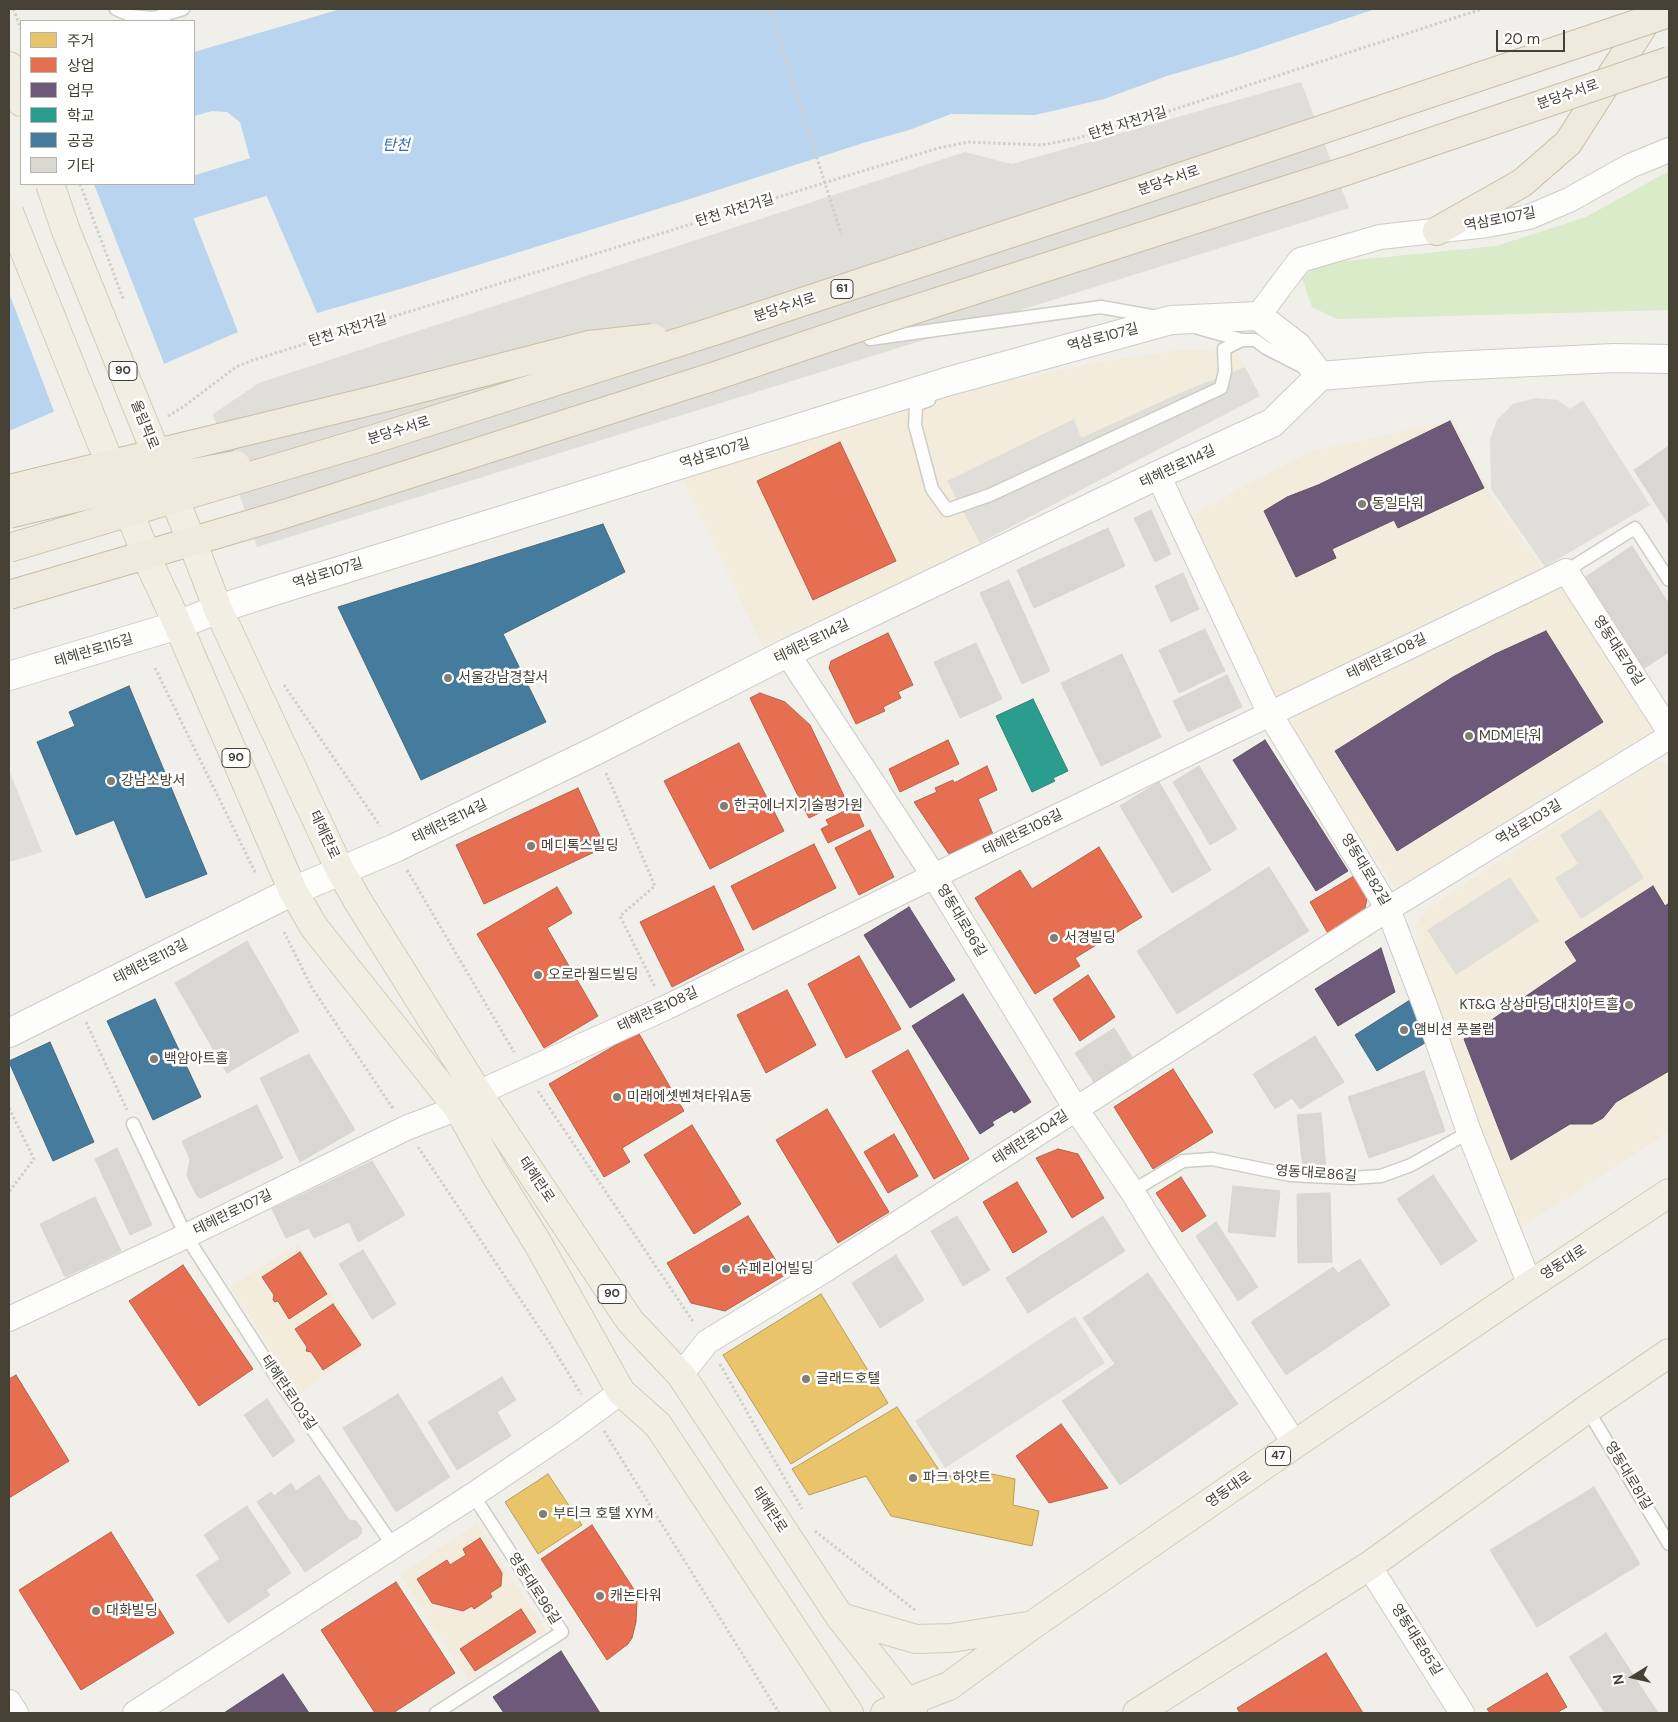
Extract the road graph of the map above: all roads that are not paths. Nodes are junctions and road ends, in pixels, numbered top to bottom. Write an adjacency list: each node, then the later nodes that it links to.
1 (116, 9): 2 (lane)
2 (183, 9)
3 (1654, 9): 11 (highway, bridge)
4 (1669, 13): 14 (highway, 분당수서로 / 61, bridge)
5 (1669, 61): 27 (highway, 분당수서로, bridge)
6 (9, 66): 7 (main road)
7 (20, 99)
8 (1669, 150): 11 (street, 역삼로107길)
9 (50, 185): 28 (main road, 올림픽로 / 90, bridge)
10 (9, 212): 29 (main road, 90, bridge)
11 (1437, 231): 12 (street, 역삼로107길)
12 (1258, 316): 13 (street, 역삼로107길); 19 (street)
13 (1171, 320): 15 (lane); 16 (lane); 18 (street, 역삼로107길)
14 (711, 332): 20 (highway, 분당수서로 / 61, bridge); 22 (highway, bridge)
15 (870, 339)
16 (1242, 340): 18 (lane); 19 (lane)
17 (1669, 359): 19 (street)
18 (974, 374): 28 (street, 역삼로107길)
19 (1320, 376): 21 (street, 테헤란로114길)
20 (371, 440): 23 (highway, bridge); 24 (highway, 분당수서로 / 61, bridge)
21 (1158, 475): 30 (street, 테헤란로114길); 32 (street, 영동대로82길)
22 (9, 489)
23 (9, 514)
24 (9, 548)
25 (1566, 571): 26 (lane); 32 (street, 테헤란로108길); 33 (street, 영동대로76길)
26 (1669, 580)
27 (9, 595)
28 (218, 609): 29 (street, 역삼로107길); 35 (main road, 테헤란로 / 90)
29 (178, 625): 31 (street, 테헤란로115길); 37 (main road, 테헤란로 / 90)
30 (787, 653): 35 (street, 테헤란로114길); 36 (street, 영동대로86길)
31 (9, 676)
32 (1270, 714): 36 (street, 테헤란로108길); 38 (street, 영동대로82길)
33 (1669, 731)
34 (1669, 737): 38 (street, 역삼로103길)
35 (340, 870): 37 (street, 테헤란로114길); 40 (main road, 테헤란로 / 90)
36 (934, 876): 40 (street, 테헤란로108길); 41 (street, 영동대로86길)
37 (293, 891): 39 (street, 테헤란로113길); 40 (main road, 테헤란로 / 90)
38 (1388, 909): 41 (street, 테헤란로104길); 43 (street, 영동대로82길)
39 (9, 1032)
40 (468, 1100): 46 (street, 테헤란로107길); 50 (main road, 테헤란로 / 90); 51 (main road, 테헤란로 / 90)
41 (1076, 1109): 44 (street, 영동대로86길); 50 (street, 테헤란로104길)
42 (133, 1124): 46 (lane, 테헤란로103길)
43 (1469, 1132): 44 (lane, 영동대로86길); 47 (street, 영동대로82길)
44 (1132, 1191): 53 (street, 영동대로86길)
45 (1669, 1193): 47 (main road, 영동대로 / 47)
46 (186, 1236): 48 (street, 테헤란로107길); 56 (lane, 테헤란로103길)
47 (1530, 1285): 53 (main road, 영동대로 / 47)
48 (9, 1319)
49 (1669, 1352): 52 (main road)
50 (681, 1375): 58 (main road, 테헤란로 / 90)
51 (622, 1392): 54 (street); 65 (main road, 테헤란로 / 90)
52 (1587, 1409): 55 (lane, 영동대로81길); 57 (main road)
53 (1295, 1444): 59 (main road, 영동대로 / 47)
54 (473, 1495): 56 (street); 64 (lane, 영동대로96길)
55 (1669, 1544)
56 (394, 1547): 63 (street)
57 (1369, 1566): 66 (main road); 67 (street, 영동대로85길)
58 (840, 1617): 59 (main road); 61 (main road, 테헤란로 / 90)
59 (1031, 1626): 61 (main road, 영동대로 / 47)
60 (9, 1702): 62 (street)
61 (902, 1709)
62 (16, 1713)
63 (135, 1713)
64 (436, 1713)
65 (849, 1713)
66 (1137, 1713)
67 (1462, 1713)

